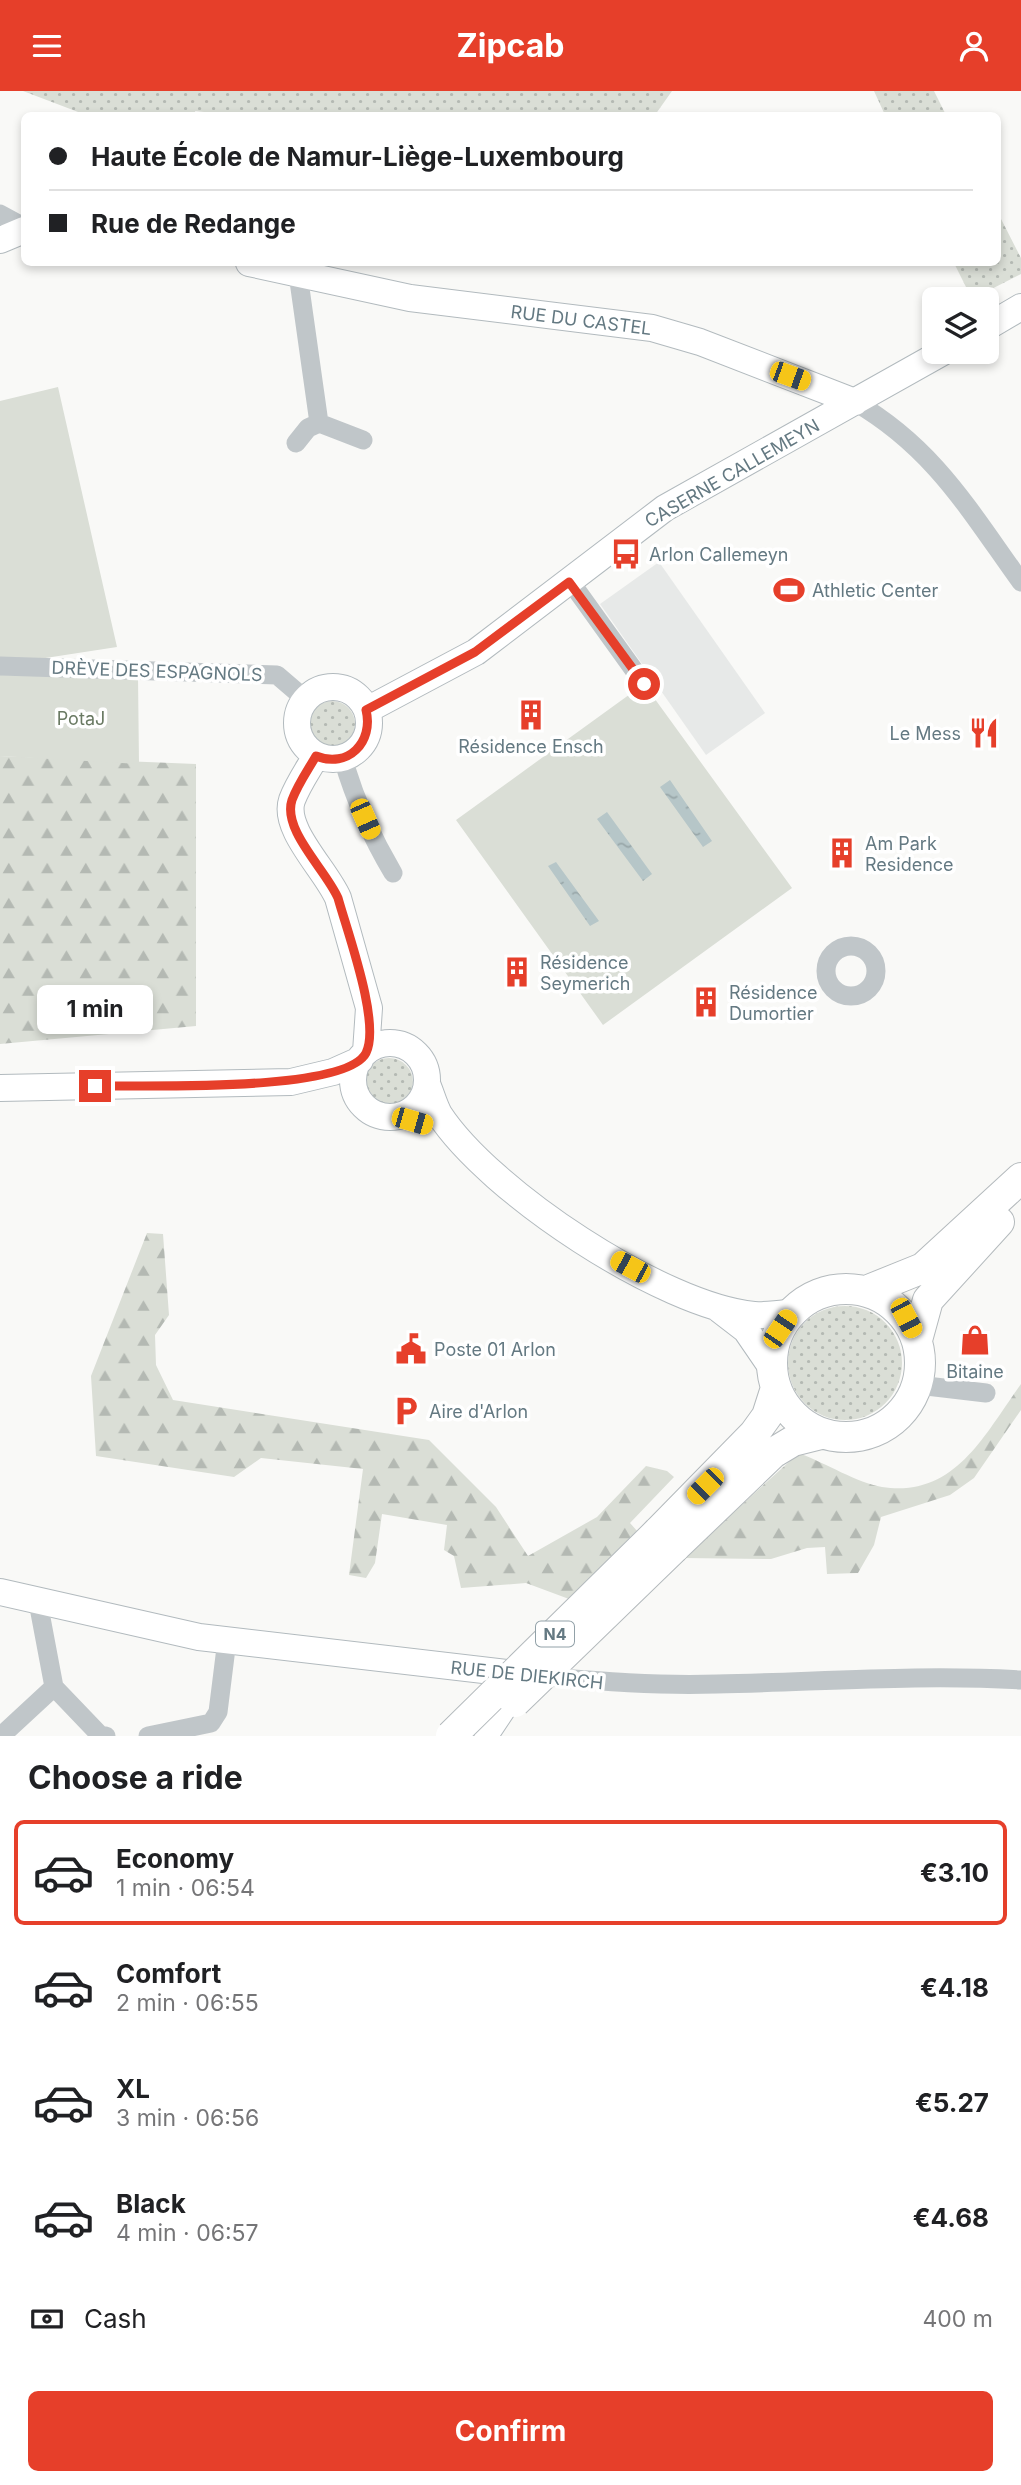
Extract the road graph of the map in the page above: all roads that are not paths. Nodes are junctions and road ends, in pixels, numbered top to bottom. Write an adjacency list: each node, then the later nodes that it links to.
1 (0, 214): 2 (street)
2 (21, 226)
3 (21, 230): 4 (street)
4 (0, 240)
5 (262, 266): 6 (street, RUE DU CASTEL)
6 (298, 274): 10 (street, RUE DU CASTEL); 11 (street)
7 (1021, 307): 8 (street)
8 (999, 320)
9 (922, 364): 10 (street, CASERNE CALLEMEYN)
10 (855, 402): 14 (street, CASERNE CALLEMEYN); 15 (street)
11 (319, 423): 12 (street); 13 (street)
12 (363, 440)
13 (296, 443)
14 (569, 582): 17 (street); 19 (street, CASERNE CALLEMEYN)
15 (1021, 582)
16 (0, 666): 18 (street, DRÈVE DES ESPAGNOLS)
17 (644, 684)
18 (305, 699): 19 (street); 20 (street)
19 (366, 710): 21 (street)
20 (316, 756): 21 (street); 23 (street)
21 (343, 759): 22 (street)
22 (393, 873)
23 (369, 1008): 24 (street); 25 (street)
24 (398, 1044): 25 (street); 27 (street)
25 (363, 1056): 26 (street); 29 (street)
26 (291, 1082): 28 (street); 29 (street)
27 (427, 1084): 30 (street); 31 (street)
28 (0, 1089)
29 (360, 1101): 30 (street)
30 (396, 1117): 31 (street)
31 (471, 1151): 35 (street)
32 (1021, 1178): 34 (main road, N4)
33 (1021, 1198): 37 (main road, N4)
34 (866, 1291): 36 (main road, N4); 37 (main road, N4)
35 (716, 1306): 36 (street); 38 (street)
36 (791, 1313): 38 (main road, N4)
37 (917, 1340): 39 (main road, N4)
38 (774, 1378): 41 (main road); 42 (main road, N4)
39 (918, 1385): 40 (street); 41 (main road, N4)
40 (986, 1393)
41 (821, 1434): 42 (main road, N4)
42 (666, 1540): 50 (main road, N4, bridge); 54 (main road, N4, bridge)
43 (0, 1593): 44 (street, RUE DE DIEKIRCH)
44 (38, 1602): 45 (street, RUE DE DIEKIRCH); 49 (street)
45 (227, 1640): 46 (street, RUE DE DIEKIRCH); 53 (street)
46 (474, 1670): 47 (street, RUE DE DIEKIRCH); 50 (street)
47 (525, 1675): 48 (street, RUE DE DIEKIRCH); 50 (street)
48 (1021, 1680)
49 (54, 1688): 51 (street); 52 (street)
50 (485, 1735)
51 (1, 1736)
52 (106, 1736)
53 (148, 1736)
54 (451, 1736)

